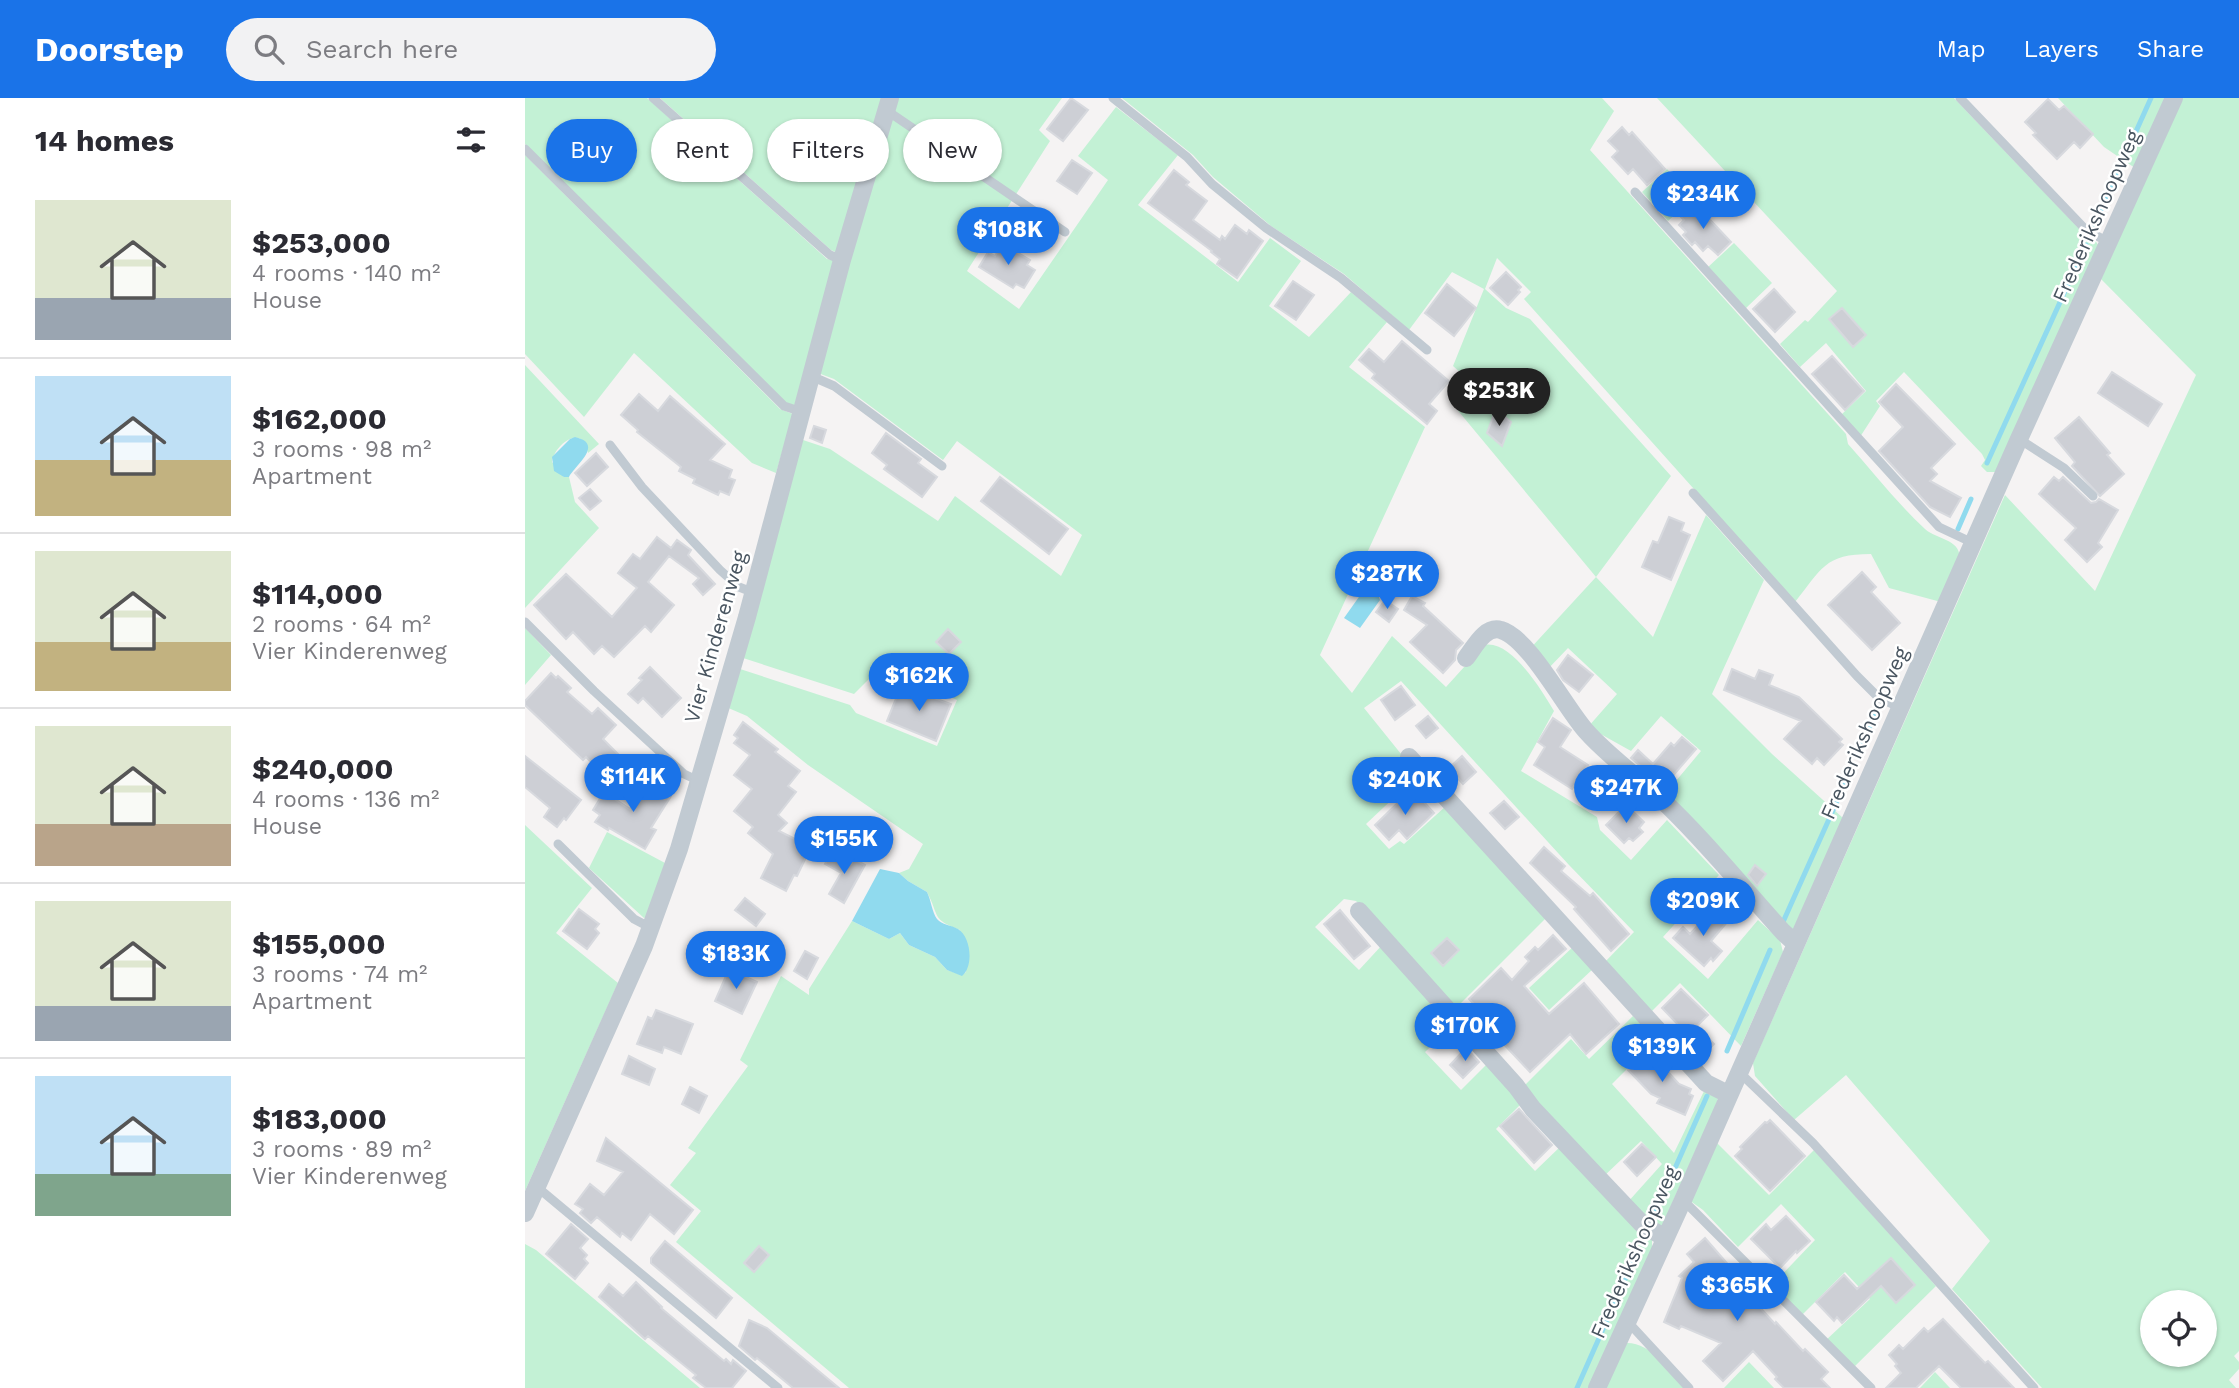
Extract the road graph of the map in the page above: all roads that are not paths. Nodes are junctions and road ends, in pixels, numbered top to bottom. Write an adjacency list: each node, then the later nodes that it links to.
1 (653, 98): 10 (lane)
2 (1113, 98): 11 (lane)
3 (1960, 98): 9 (lane)
4 (2174, 98): 9 (street, Frederikshoopweg)
5 (888, 104): 8 (lane); 10 (street, Vier Kinderenweg)
6 (525, 149): 13 (lane)
7 (1635, 192): 19 (lane)
8 (1065, 232)
9 (2109, 242): 14 (street, Frederikshoopweg)
10 (842, 260): 12 (street, Vier Kinderenweg)
11 (1427, 350)
12 (811, 376): 13 (street, Vier Kinderenweg); 16 (lane)
13 (802, 412): 20 (street, Vier Kinderenweg)
14 (2019, 439): 18 (lane); 19 (street, Frederikshoopweg)
15 (610, 445): 20 (lane)
16 (942, 466)
17 (1693, 493): 23 (lane)
18 (2093, 496)
19 (1973, 543): 23 (street, Frederikshoopweg)
20 (752, 592): 25 (street, Vier Kinderenweg)
21 (525, 622): 25 (lane)
22 (1466, 658): 29 (street)
23 (1901, 708): 29 (street, Frederikshoopweg)
24 (1409, 757): 31 (street)
25 (697, 780): 28 (street, Vier Kinderenweg)
26 (558, 844): 28 (lane)
27 (1359, 911): 35 (street)
28 (651, 928): 32 (street, Vier Kinderenweg)
29 (1795, 943): 30 (street, Frederikshoopweg)
30 (1738, 1071): 31 (street, Frederikshoopweg); 41 (lane)
31 (1728, 1094): 33 (street, Frederikshoopweg)
32 (537, 1187): 34 (street, Vier Kinderenweg); 37 (lane)
33 (1683, 1200): 35 (street, Frederikshoopweg); 40 (lane)
34 (525, 1213)
35 (1665, 1238): 36 (street, Frederikshoopweg)
36 (1627, 1322): 38 (street, Frederikshoopweg); 39 (lane)
37 (778, 1388)
38 (1597, 1388)
39 (1689, 1388)
40 (1871, 1388)
41 (2034, 1388)

